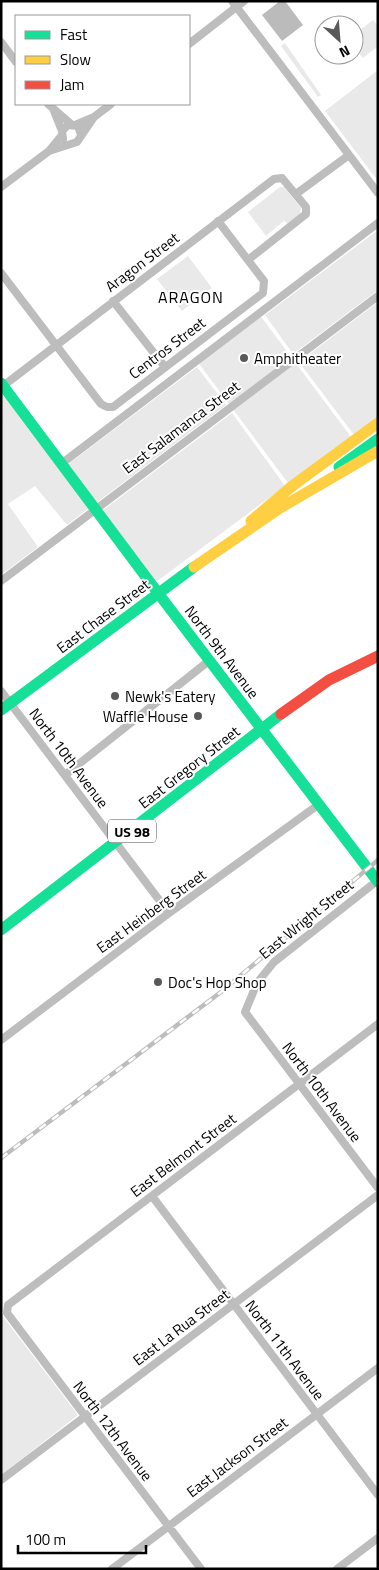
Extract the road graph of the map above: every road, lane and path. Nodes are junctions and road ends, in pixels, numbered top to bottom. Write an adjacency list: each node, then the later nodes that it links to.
1 (244, 1): 2 (street)
2 (234, 4): 4 (street); 15 (street)
3 (1, 42): 5 (street)
4 (190, 43)
5 (15, 61)
6 (49, 105): 8 (street)
7 (110, 105): 9 (street)
8 (54, 111): 10 (street); 11 (street)
9 (94, 117): 10 (street); 12 (street)
10 (73, 124): 11 (street); 12 (street)
11 (62, 133): 13 (street); 14 (street)
12 (81, 134): 13 (street)
13 (68, 143): 14 (street)
14 (49, 151): 16 (street)
15 (349, 155): 17 (street); 18 (street)
16 (1, 187)
17 (378, 193)
18 (296, 194): 19 (street, Aragon Street); 21 (street)
19 (218, 221): 21 (street); 24 (street, Aragon Street)
20 (378, 224): 31 (street)
21 (248, 260): 26 (street, Centros Street)
22 (1, 273): 25 (street)
23 (378, 296): 33 (street, East Salamanca Street)
24 (114, 301): 25 (street, Aragon Street); 26 (street)
25 (56, 345): 26 (street, Centros Street); 27 (street, Aragon Street)
26 (165, 367)
27 (2, 385): 31 (main road, North 9th Avenue)
28 (378, 423): 34 (main road, East Chase Street)
29 (378, 439): 32 (main road, East Chase Street)
30 (378, 450): 32 (main road)
31 (61, 464): 33 (main road, North 9th Avenue)
32 (280, 508): 34 (main road, East Chase Street)
33 (96, 510): 35 (street, East Salamanca Street); 36 (main road, North 9th Avenue)
34 (222, 546): 36 (main road, East Chase Street)
35 (1, 581)
36 (158, 593): 38 (main road, North 9th Avenue); 40 (main road, East Chase Street)
37 (376, 656): 41 (main road, East Gregory Street)
38 (210, 660): 41 (main road, North 9th Avenue); 42 (street)
39 (1, 691): 40 (street, North 10th Avenue)
40 (6, 706): 42 (street, North 10th Avenue)
41 (260, 729): 43 (main road, North 9th Avenue); 44 (main road, East Gregory Street / US 98)
42 (65, 775): 44 (street, North 10th Avenue)
43 (318, 805): 45 (main road, North 9th Avenue); 46 (street, East Heinberg Street)
44 (116, 842): 46 (street, North 10th Avenue); 47 (main road, East Gregory Street / US 98)
45 (377, 881): 48 (street, East Wright Street)
46 (169, 913): 50 (street, East Heinberg Street)
47 (1, 930)
48 (245, 1012): 51 (street, North 10th Avenue)
49 (378, 1024): 51 (street, East Belmont Street)
50 (1, 1040)
51 (299, 1084): 52 (street, North 10th Avenue); 54 (street, East Belmont Street)
52 (378, 1188)
53 (378, 1195): 55 (street, East La Rua Street)
54 (152, 1196): 55 (street, North 11th Avenue); 56 (street, East Belmont Street)
55 (234, 1304): 58 (street, North 11th Avenue); 59 (street, East La Rua Street)
56 (6, 1309): 59 (street, North 12th Avenue)
57 (378, 1368): 58 (street, East Jackson Street)
58 (316, 1414): 61 (street, North 11th Avenue); 62 (street, East Jackson Street)
59 (86, 1417): 60 (street, East La Rua Street); 62 (street, North 12th Avenue)
60 (1, 1480)
61 (378, 1495)
62 (168, 1526): 64 (street, East Jackson Street); 65 (street, North 12th Avenue)
63 (378, 1538): 66 (street)
64 (112, 1569)
65 (201, 1569)
66 (338, 1569)

